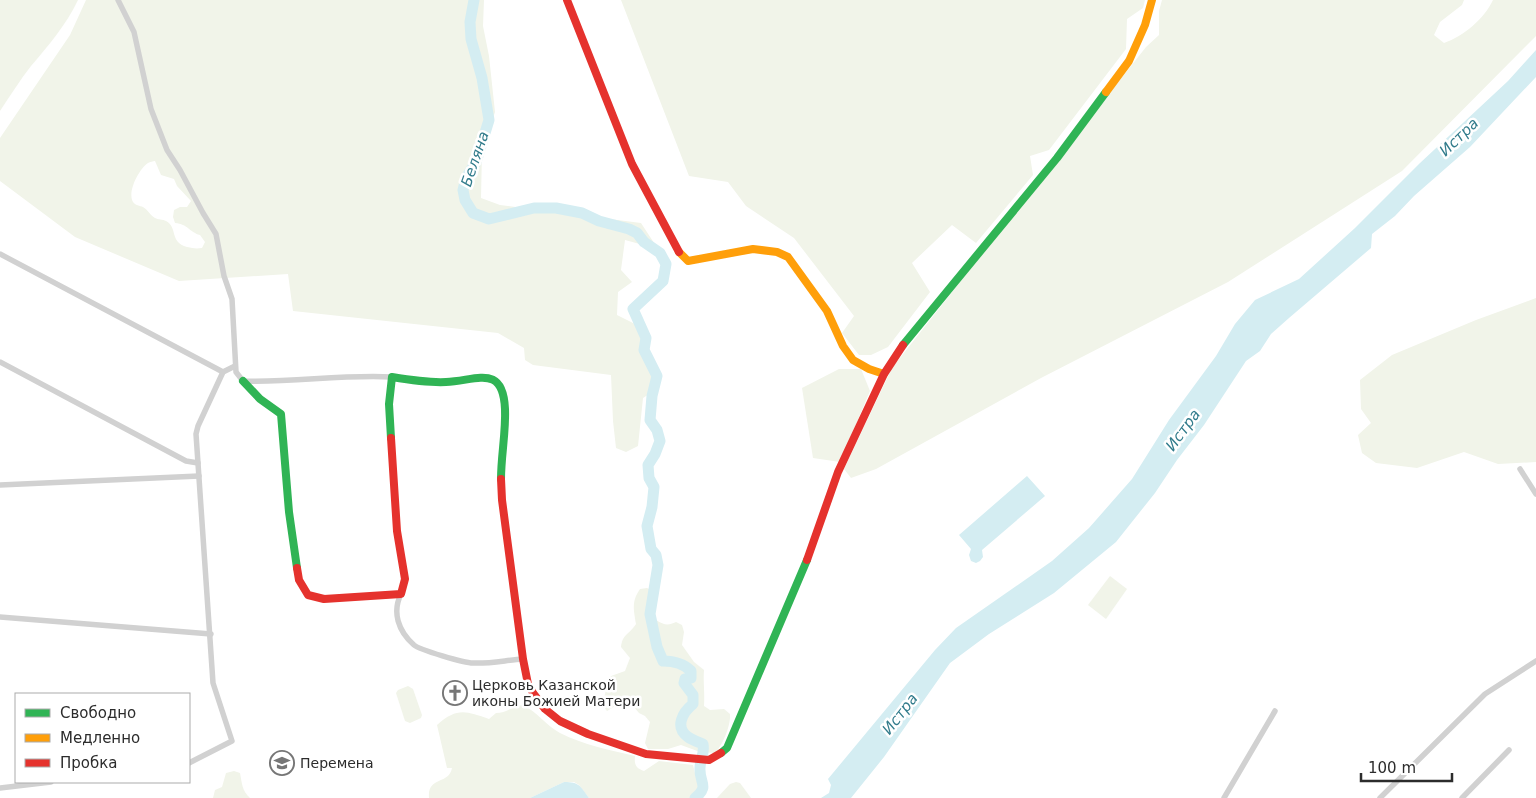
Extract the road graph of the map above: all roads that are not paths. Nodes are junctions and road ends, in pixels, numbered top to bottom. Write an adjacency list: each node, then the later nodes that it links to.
1 (118, 0): 6 (street)
2 (567, 0): 8 (street)
3 (1152, 0): 8 (street)
4 (0, 254): 7 (street)
5 (0, 362): 11 (street)
6 (234, 366): 7 (street); 10 (street)
7 (223, 372): 11 (street)
8 (884, 374): 19 (street)
9 (392, 377): 10 (street); 16 (street); 19 (street)
10 (244, 381): 16 (street)
11 (198, 462): 13 (street)
12 (1520, 469): 15 (street)
13 (199, 476): 14 (street); 18 (street)
14 (0, 485)
15 (1536, 494)
16 (401, 594): 19 (street)
17 (0, 617): 18 (street)
18 (211, 634): 23 (street)
19 (523, 659)
20 (1536, 661): 27 (street)
21 (1275, 711): 26 (street)
22 (1509, 750): 28 (street)
23 (190, 762)
24 (42, 783): 25 (street)
25 (0, 788)
26 (1224, 798)
27 (1380, 798)
28 (1462, 798)

